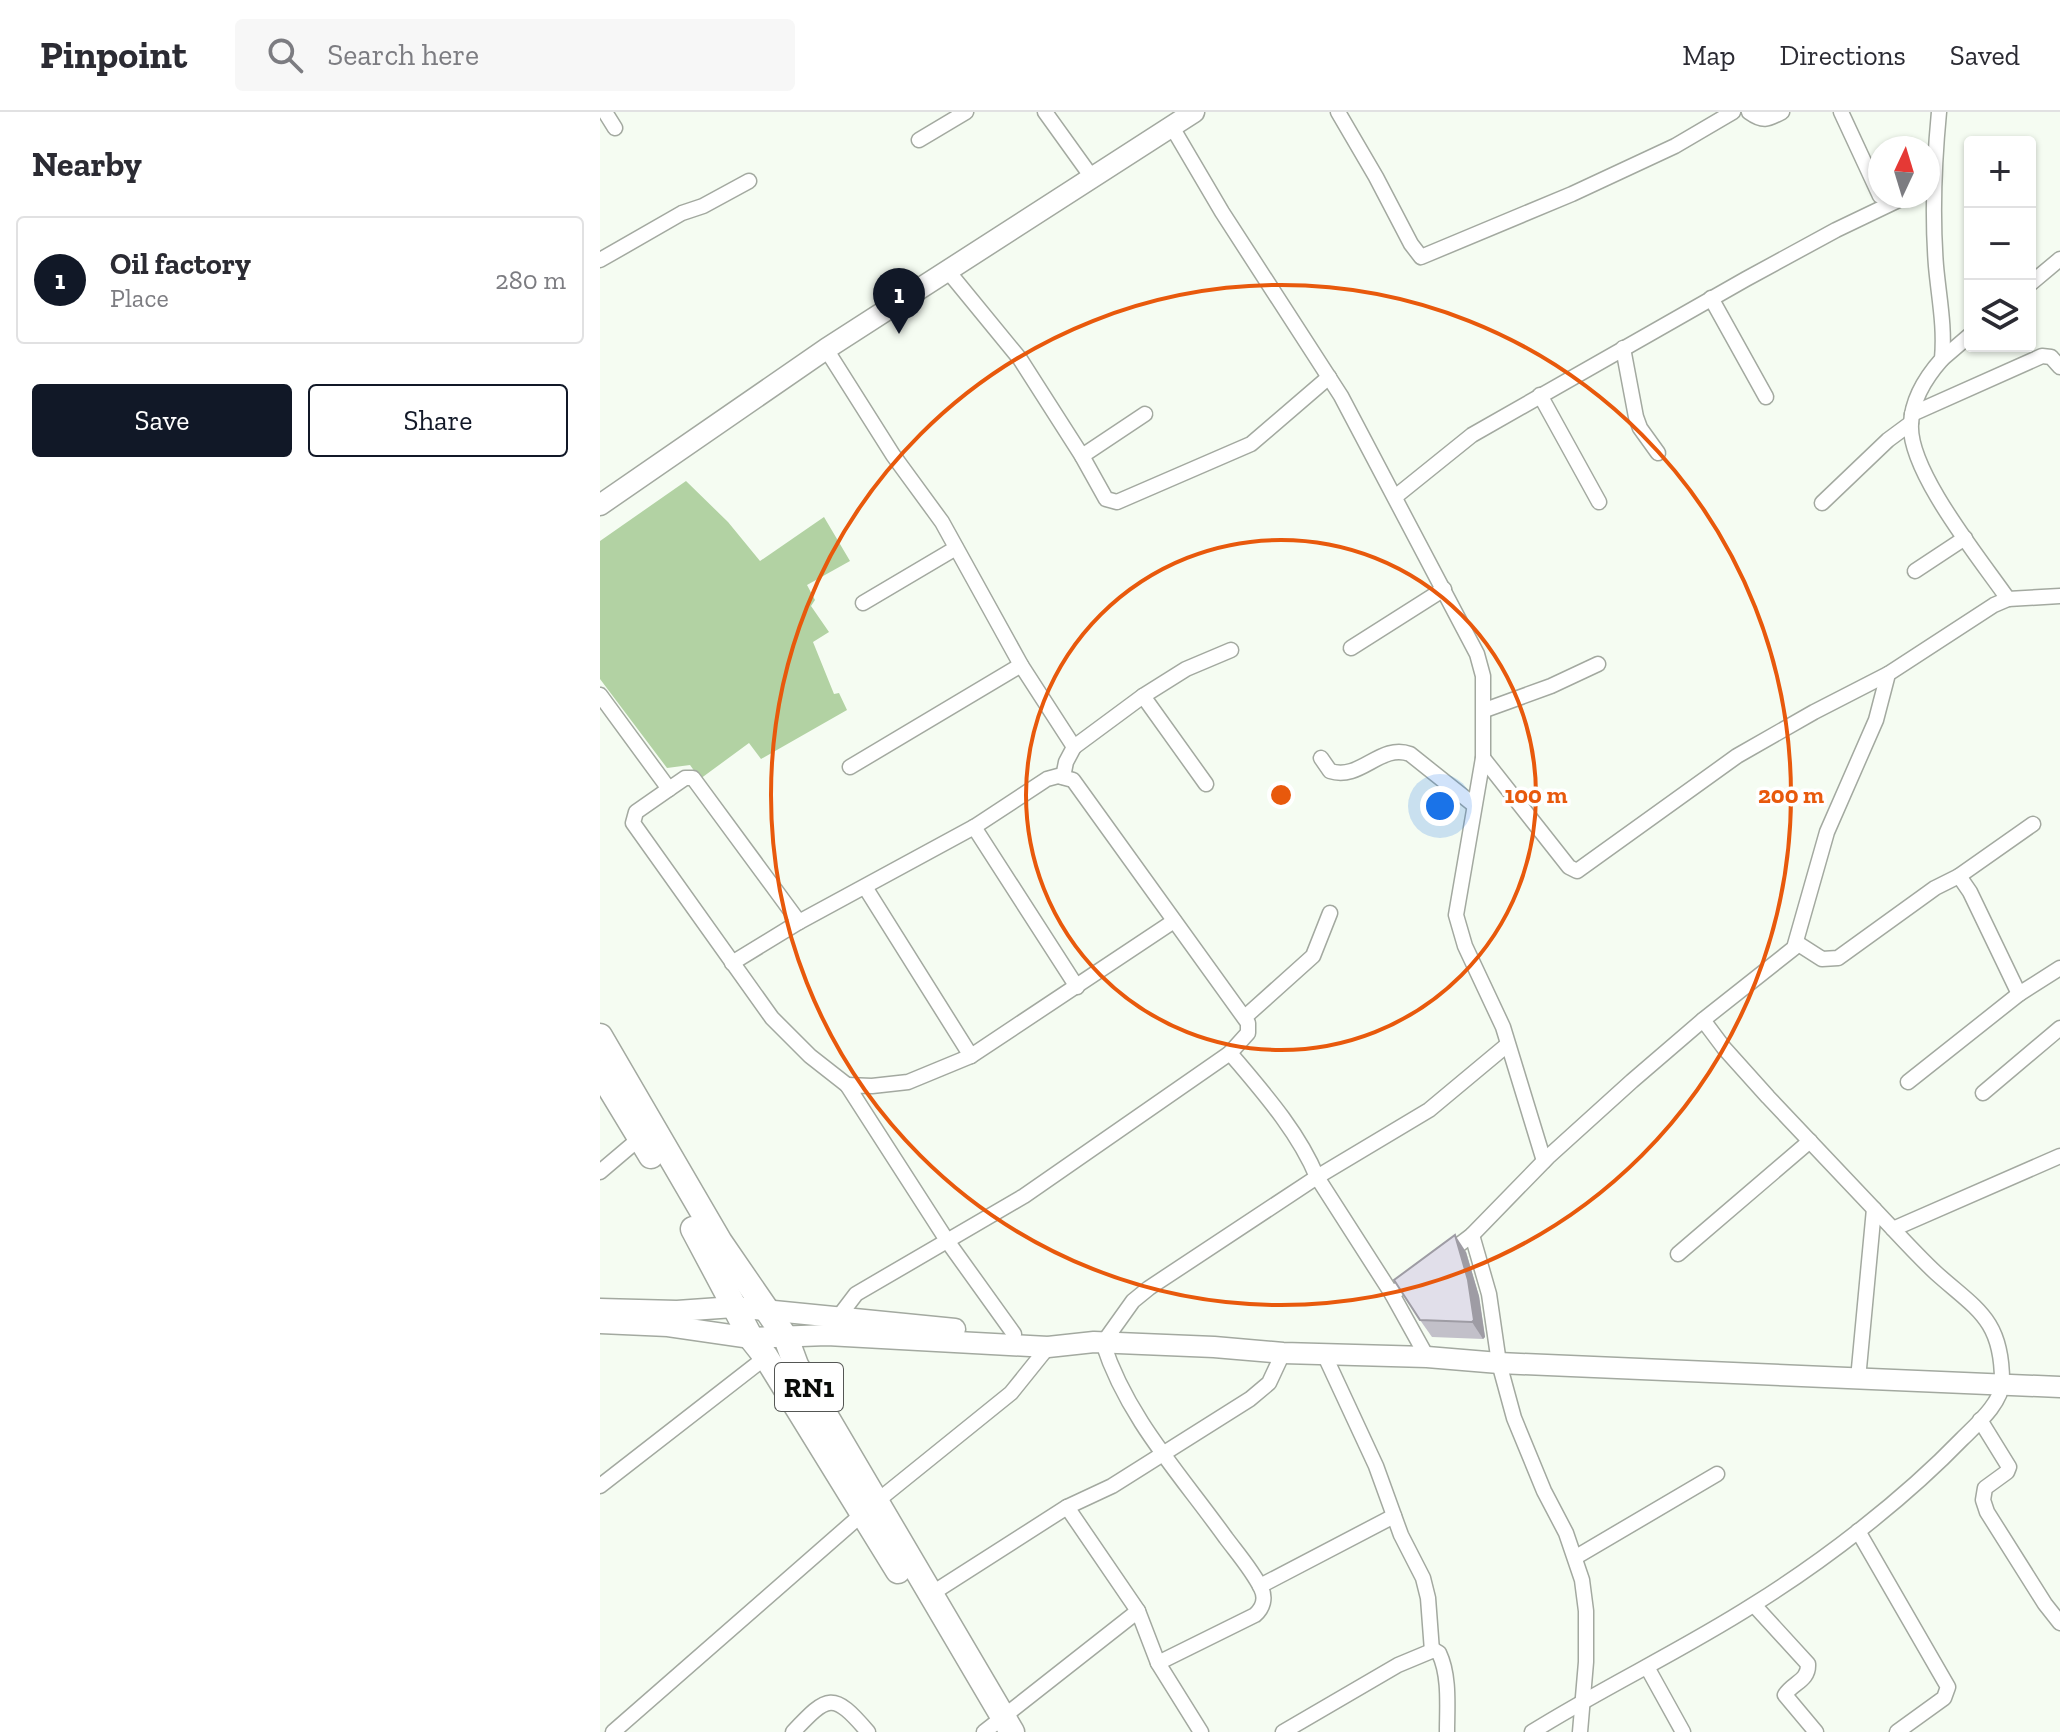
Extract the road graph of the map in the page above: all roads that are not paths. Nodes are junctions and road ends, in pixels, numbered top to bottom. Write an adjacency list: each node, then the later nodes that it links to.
1 (605, 112): 12 (street)
2 (966, 112): 14 (street)
3 (1045, 112): 16 (street)
4 (1194, 112): 11 (main road)
5 (1338, 112): 6 (street)
6 (1733, 112)
7 (1749, 112): 8 (street)
8 (1782, 112)
9 (1841, 112): 15 (street)
10 (1939, 112): 13 (street)
11 (1172, 127): 16 (main road); 30 (street)
12 (615, 128)
13 (1936, 136)
14 (919, 140)
15 (1868, 170)
16 (1091, 176): 22 (main road)
17 (749, 181): 21 (street)
18 (1870, 208): 24 (street)
19 (1932, 208): 28 (street)
20 (2060, 259): 23 (street)
21 (600, 260)
22 (947, 270): 27 (main road); 36 (street)
23 (2035, 280)
24 (1711, 298): 26 (street); 32 (street)
25 (1964, 340): 28 (street)
26 (1623, 348): 31 (street); 35 (street)
27 (826, 349): 37 (main road); 42 (street)
28 (1942, 359): 34 (street)
29 (2060, 367): 34 (street)
30 (1329, 377): 36 (street); 38 (street)
31 (1540, 395): 38 (street); 39 (street)
32 (1766, 397)
33 (1145, 414): 36 (street)
34 (1912, 418): 40 (street); 41 (street)
35 (1658, 453)
36 (1082, 456)
37 (603, 496)
38 (1395, 497): 44 (street)
39 (1599, 502)
40 (1822, 503)
41 (1965, 538): 43 (street); 46 (street)
42 (956, 548): 47 (street); 51 (street)
43 (1915, 571)
44 (1444, 589): 48 (street); 55 (street)
45 (2060, 596): 46 (street)
46 (2008, 599): 52 (street)
47 (863, 603)
48 (1351, 648)
49 (1231, 650): 54 (street)
50 (1598, 664): 55 (street)
51 (1021, 665): 56 (street); 59 (street)
52 (1888, 674): 58 (street); 71 (street)
53 (600, 695): 62 (street)
54 (1143, 696): 56 (street); 61 (street)
55 (1485, 710): 58 (street)
56 (1074, 747): 60 (street)
57 (1321, 758): 63 (street)
58 (1483, 758): 63 (street)
59 (850, 767)
60 (1063, 777): 65 (street); 69 (street)
61 (1206, 784)
62 (669, 789): 70 (street); 72 (street)
63 (1474, 805): 80 (street)
64 (2033, 824): 66 (street)
65 (974, 827): 67 (street); 74 (street)
66 (1959, 876): 71 (street); 75 (street)
67 (865, 887): 70 (street); 82 (street)
68 (1330, 913): 76 (street)
69 (1174, 921): 74 (street); 76 (street)
70 (799, 922): 72 (street)
71 (1797, 943): 77 (street)
72 (732, 963): 85 (street)
73 (2060, 968): 75 (street)
74 (1077, 987): 82 (street)
75 (2019, 994): 84 (street)
76 (1245, 1017): 81 (street)
77 (1703, 1020): 88 (street); 90 (street)
78 (2060, 1028): 86 (street)
79 (600, 1036): 101 (main road, RN1)
80 (1507, 1045): 90 (street); 92 (street)
81 (1230, 1053): 92 (street); 96 (street)
82 (971, 1056): 85 (street)
83 (600, 1072): 87 (main road, RN1)
84 (1908, 1082)
85 (847, 1085): 96 (street)
86 (1983, 1093)
87 (640, 1138): 91 (street); 99 (main road, RN1)
88 (1810, 1141): 93 (street); 97 (street)
89 (2060, 1156): 94 (street)
90 (1544, 1161): 95 (street)
91 (600, 1172)
92 (1317, 1177): 98 (street); 107 (street)
93 (1874, 1209): 94 (street); 114 (street)
94 (1893, 1229): 115 (street)
95 (1472, 1235): 98 (street); 113 (street)
96 (948, 1242): 102 (street); 104 (street)
97 (1678, 1254)
98 (1392, 1294): 112 (street)
99 (734, 1307): 100 (main road); 101 (main road); 105 (main road, RN1)
100 (600, 1309)
101 (769, 1310): 102 (main road); 106 (main road, RN1)
102 (837, 1319): 104 (main road)
103 (600, 1323): 105 (main road)
104 (1014, 1334): 107 (main road)
105 (751, 1338): 106 (main road); 111 (main road, RN1)
106 (786, 1338): 108 (main road); 122 (main road, RN1)
107 (1098, 1342): 108 (main road); 109 (main road); 118 (street)
108 (1048, 1347): 122 (street)
109 (1283, 1353): 110 (main road); 118 (street)
110 (1324, 1354): 112 (main road); 123 (street)
111 (766, 1357): 120 (street); 122 (main road, RN1)
112 (1427, 1357): 113 (main road)
113 (1499, 1363): 114 (main road); 125 (street)
114 (1858, 1379): 115 (main road)
115 (2003, 1385): 116 (main road); 117 (street)
116 (2060, 1387)
117 (1980, 1420): 124 (street); 130 (street)
118 (1160, 1454): 121 (street); 126 (street)
119 (1717, 1474): 125 (street)
120 (600, 1486)
121 (1067, 1507): 127 (street); 129 (street)
122 (870, 1508): 127 (main road, RN1); 135 (main road, RN1); 136 (street)
123 (1394, 1516): 126 (street); 131 (street)
124 (1858, 1531): 128 (street); 146 (street)
125 (1576, 1557): 134 (street)
126 (1260, 1586): 132 (street)
127 (931, 1594): 135 (main road, RN1)
128 (1754, 1605): 133 (street); 145 (street)
129 (1138, 1611): 132 (street); 135 (street)
130 (2060, 1623)
131 (1432, 1651): 140 (street); 141 (street)
132 (1158, 1663): 139 (street)
133 (1647, 1667): 134 (street); 144 (street)
134 (1583, 1700): 142 (street); 143 (street)
135 (996, 1728)
136 (613, 1732)
137 (793, 1732): 138 (street)
138 (868, 1732)
139 (1201, 1732)
140 (1283, 1732)
141 (1447, 1732)
142 (1532, 1732)
143 (1580, 1732)
144 (1683, 1732)
145 (1816, 1732)
146 (1897, 1732)

